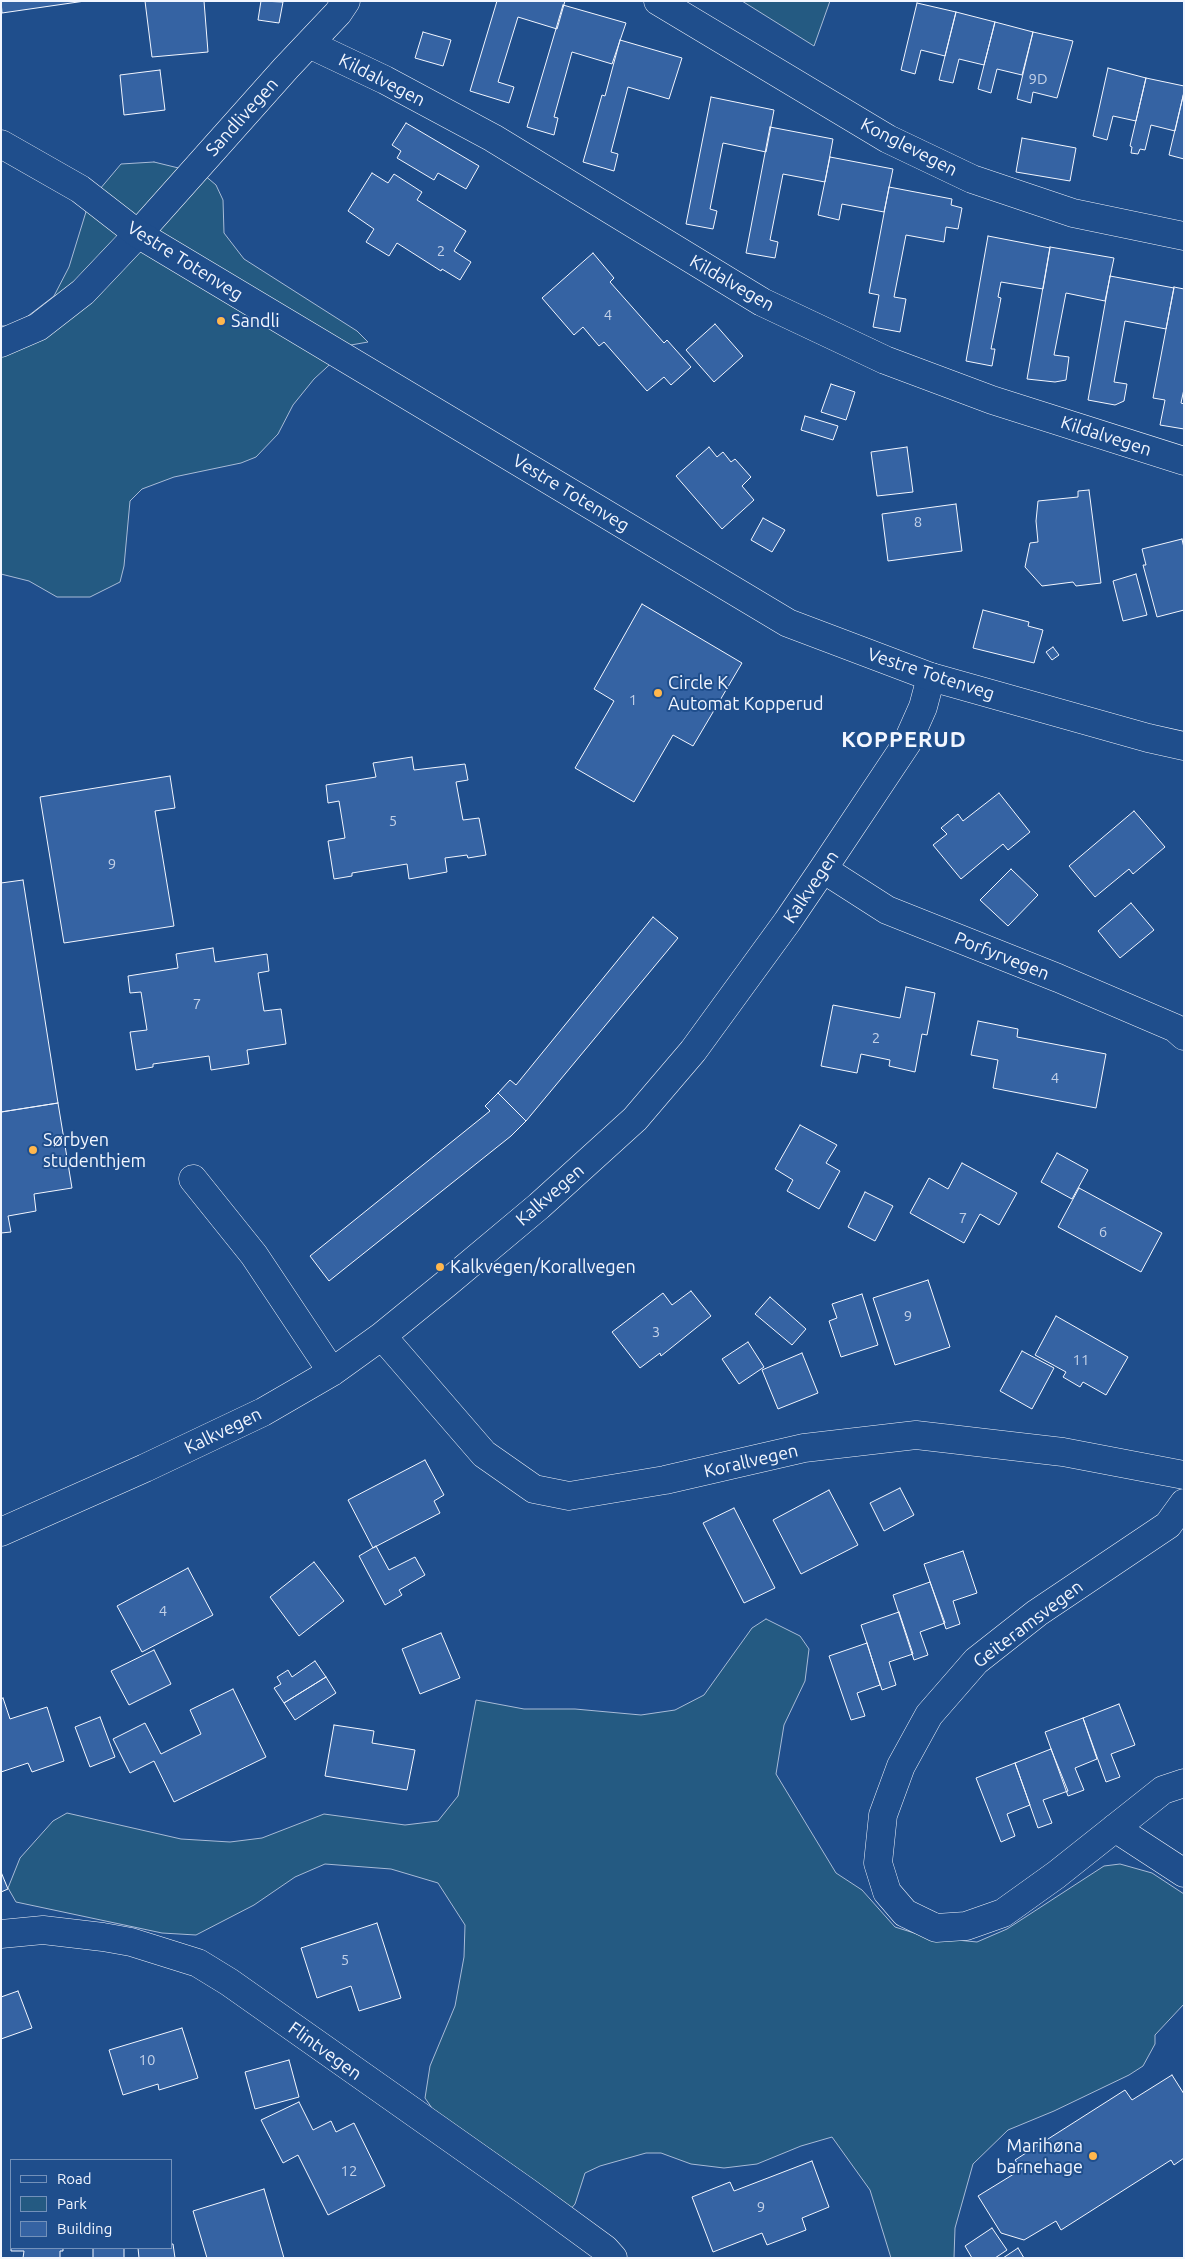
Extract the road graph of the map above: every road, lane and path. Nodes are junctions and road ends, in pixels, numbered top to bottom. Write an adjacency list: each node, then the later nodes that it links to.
1 (346, 1): 3 (street, Sandlivegen)
2 (658, 1): 6 (street, Konglevegen)
3 (309, 44): 5 (street, Sandlivegen); 8 (street, Kildalvegen)
4 (1, 144): 5 (street, Vestre Totenveg)
5 (138, 234): 7 (street, Sandlivegen); 9 (street, Vestre Totenveg)
6 (1184, 236)
7 (1, 343)
8 (1184, 461)
9 (931, 677): 10 (street, Vestre Totenveg); 11 (street, Kalkvegen)
10 (1184, 746)
11 (824, 869): 12 (street, Porfyrvegen); 14 (street, Kalkvegen)
12 (1184, 1036)
13 (193, 1179): 15 (street)
14 (382, 1336): 15 (street, Kalkvegen); 16 (street, Korallvegen)
15 (332, 1372): 18 (street, Kalkvegen)
16 (1184, 1475)
17 (1184, 1503): 20 (street, Geiteramsvegen)
18 (1, 1532)
19 (1184, 1783): 20 (street, Geiteramsvegen)
20 (1115, 1828): 21 (street)
21 (1184, 1873)
22 (1, 1934): 23 (street, Flintvegen)
23 (613, 2258)

